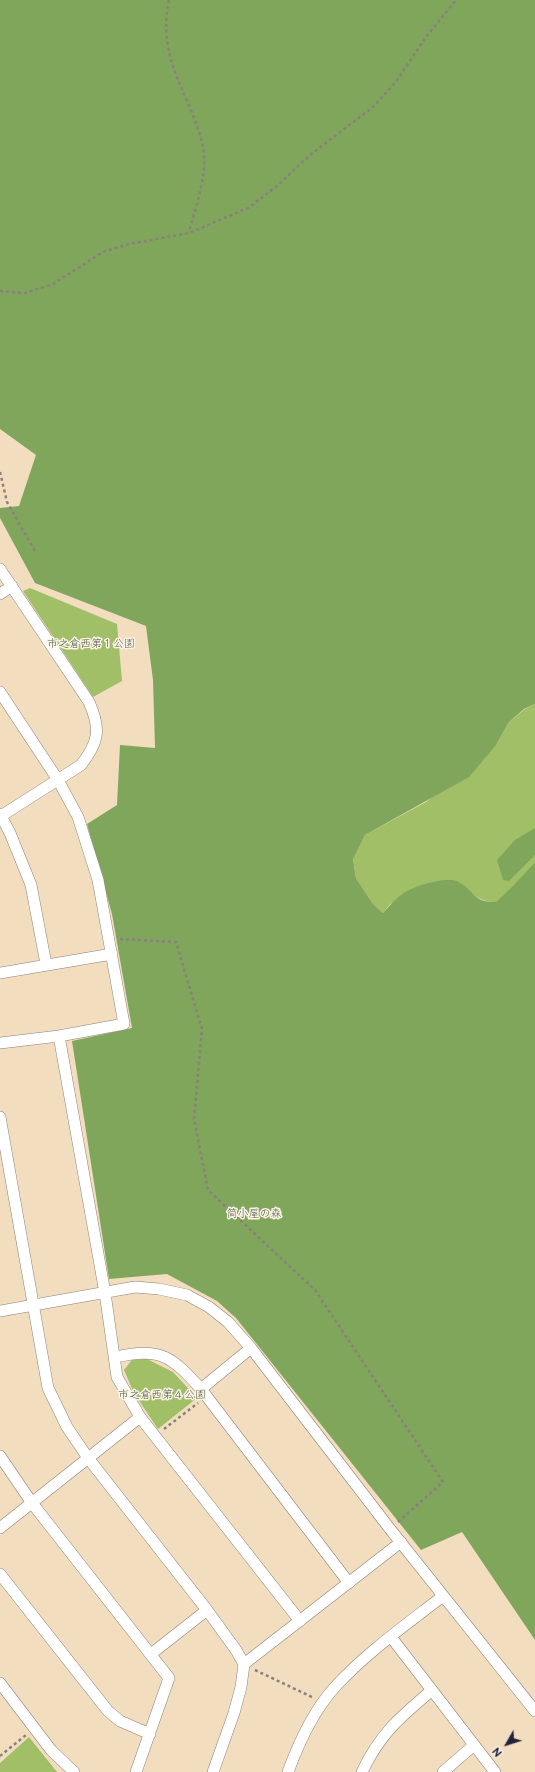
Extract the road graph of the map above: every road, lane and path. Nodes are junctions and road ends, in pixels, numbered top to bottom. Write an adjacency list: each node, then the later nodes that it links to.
1 (169, 0): 3 (path)
2 (456, 0): 3 (path)
3 (189, 233): 4 (path)
4 (0, 291)
5 (0, 472): 6 (path)
6 (35, 551)
7 (0, 569): 8 (street)
8 (12, 586): 9 (street); 11 (street)
9 (0, 594)
10 (0, 692): 11 (street)
11 (58, 780): 12 (street); 13 (street)
12 (0, 815): 15 (street)
13 (109, 939): 14 (street); 32 (path)
14 (112, 954): 15 (street); 17 (street)
15 (46, 964): 16 (street)
16 (0, 973)
17 (59, 1036): 18 (street); 20 (street)
18 (0, 1043)
19 (0, 1117): 21 (street)
20 (105, 1293): 21 (street); 23 (street); 24 (street)
21 (34, 1306): 22 (street); 29 (street)
22 (0, 1311)
23 (251, 1348): 25 (street); 32 (street)
24 (115, 1357): 25 (street); 26 (street)
25 (203, 1393): 27 (path); 35 (street)
26 (140, 1417): 27 (street); 29 (street)
27 (156, 1436): 38 (street)
28 (0, 1456): 30 (street)
29 (88, 1458): 30 (street); 37 (street)
30 (32, 1503): 31 (street); 40 (street)
31 (0, 1528)
32 (390, 1529): 33 (street)
33 (401, 1542): 35 (street); 36 (street)
34 (0, 1574): 47 (street)
35 (349, 1583): 38 (street)
36 (443, 1596): 39 (street); 45 (street)
37 (207, 1610): 40 (street); 41 (street)
38 (300, 1621): 41 (street)
39 (391, 1637): 43 (street); 44 (street)
40 (151, 1654): 47 (street)
41 (244, 1664): 44 (path); 52 (street)
42 (0, 1683): 46 (street)
43 (431, 1691): 48 (street); 54 (street)
44 (323, 1702): 53 (street)
45 (535, 1711)
46 (35, 1728): 49 (path); 50 (street)
47 (150, 1734): 51 (street)
48 (474, 1744): 55 (street); 56 (street)
49 (0, 1756)
50 (74, 1772)
51 (136, 1772)
52 (213, 1772)
53 (288, 1772)
54 (362, 1772)
55 (443, 1772)
56 (495, 1772)

